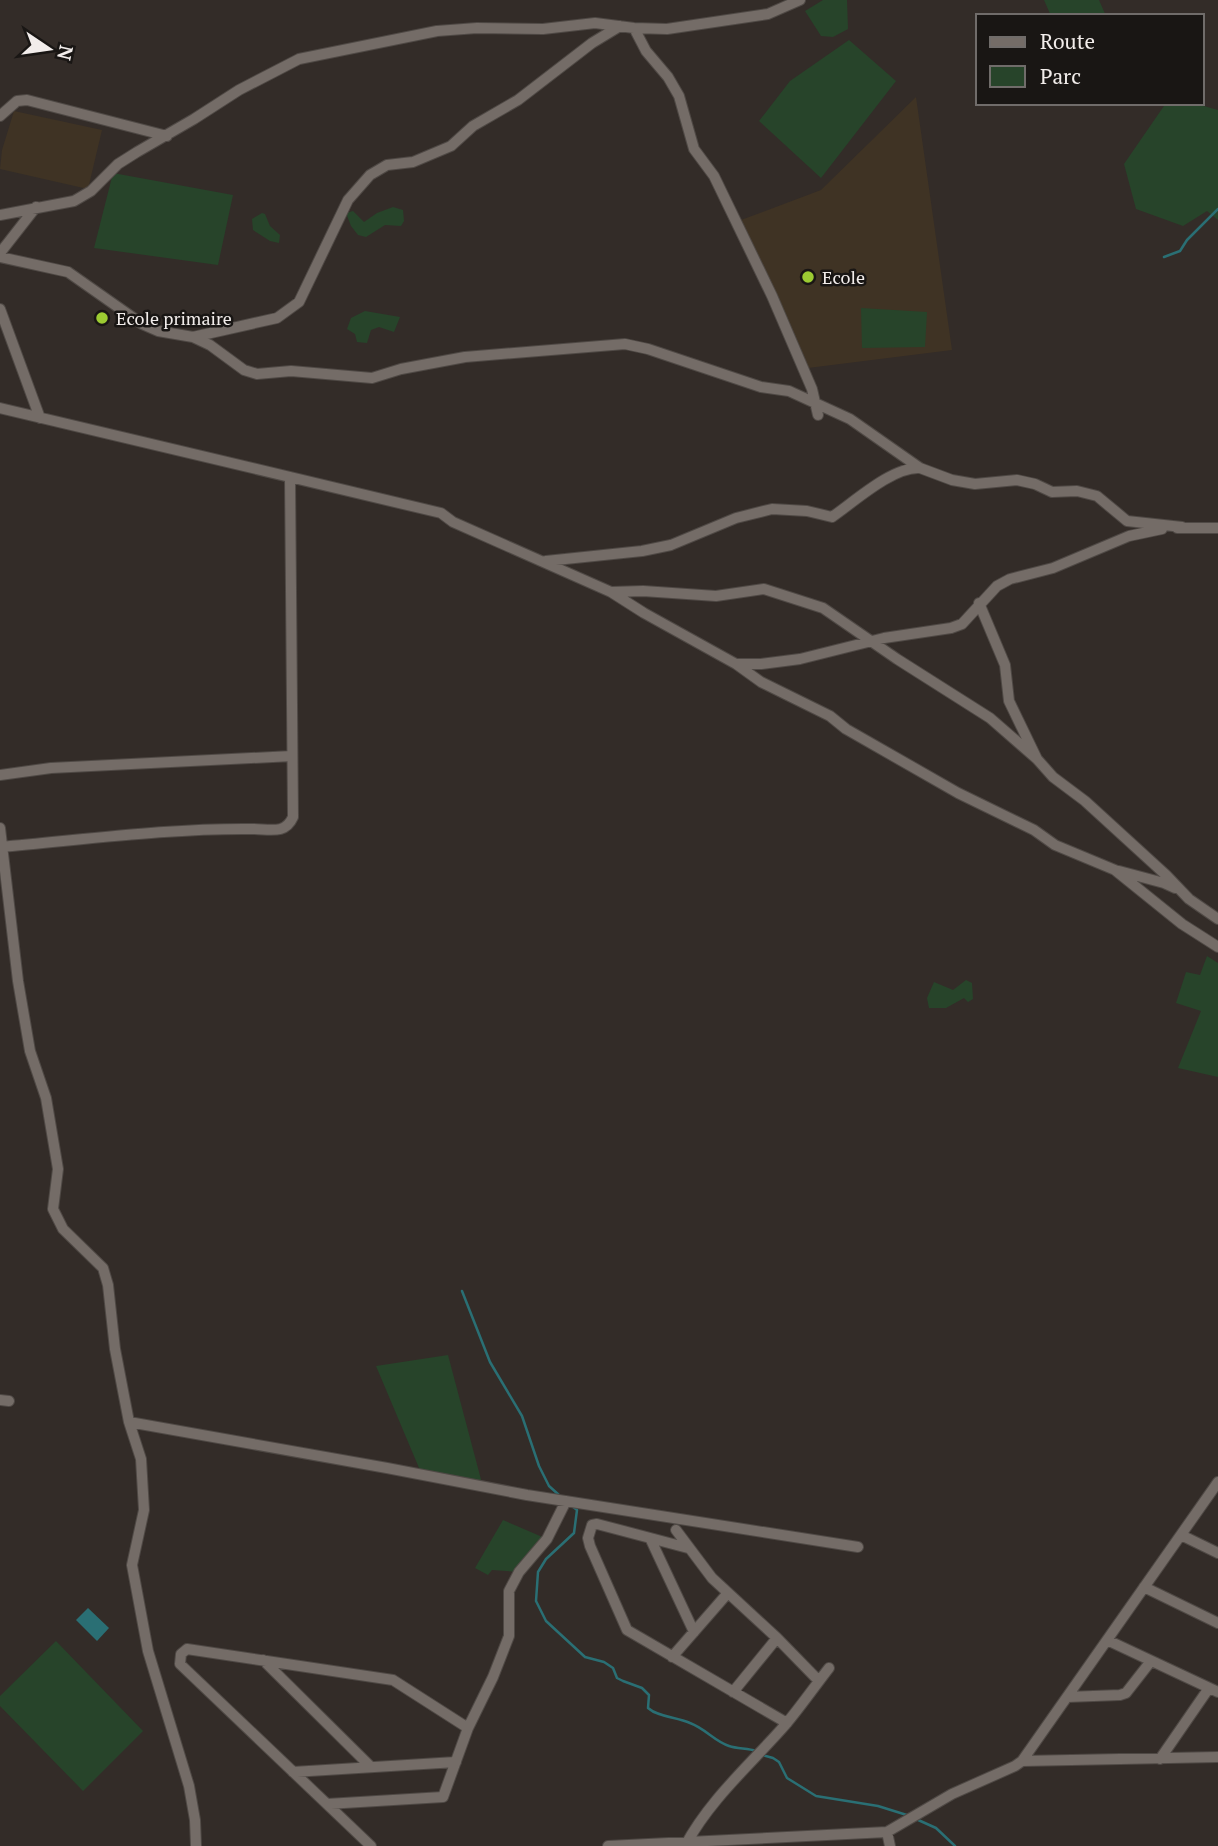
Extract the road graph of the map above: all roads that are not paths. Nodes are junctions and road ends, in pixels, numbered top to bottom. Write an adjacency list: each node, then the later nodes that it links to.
1 (800, 0): 3 (street)
2 (620, 26): 3 (street); 5 (street); 10 (street)
3 (635, 28): 11 (street)
4 (0, 116): 5 (street)
5 (167, 136): 6 (street)
6 (36, 207): 7 (street); 8 (street)
7 (0, 215)
8 (0, 255): 10 (street)
9 (0, 309): 14 (street)
10 (193, 337): 11 (street)
11 (815, 403): 13 (street); 15 (street)
12 (0, 408): 14 (street)
13 (818, 415)
14 (40, 418): 16 (street)
15 (920, 468): 17 (street); 19 (street)
16 (290, 477): 19 (street); 24 (street)
17 (1182, 527): 18 (street); 21 (street)
18 (1218, 528)
19 (542, 561): 20 (street)
20 (611, 592): 22 (street); 23 (street)
21 (979, 603): 22 (street); 25 (street)
22 (872, 640): 23 (street); 25 (street)
23 (737, 664): 29 (street)
24 (292, 756): 26 (street); 28 (street)
25 (1037, 759): 30 (street)
26 (0, 775)
27 (0, 828): 28 (street)
28 (1, 847): 33 (street)
29 (1115, 870): 30 (street); 32 (street)
30 (1182, 891): 31 (street)
31 (1218, 919)
32 (1218, 947)
33 (129, 1422): 35 (street); 67 (street)
34 (1218, 1482): 37 (street)
35 (566, 1501): 39 (street); 57 (street)
36 (676, 1530): 40 (street)
37 (1181, 1535): 41 (street); 42 (street)
38 (650, 1538): 40 (street); 45 (street); 48 (street)
39 (858, 1547)
40 (688, 1548): 43 (street)
41 (1218, 1553)
42 (1144, 1587): 44 (street); 47 (street)
43 (727, 1594): 45 (street); 46 (street)
44 (1218, 1623)
45 (694, 1632): 48 (street)
46 (777, 1638): 52 (street); 54 (street)
47 (1107, 1640): 50 (street); 55 (street)
48 (672, 1657): 54 (street)
49 (263, 1660): 57 (street); 62 (street); 63 (street)
50 (1151, 1661): 53 (street); 55 (street)
51 (829, 1668): 52 (street)
52 (819, 1681): 56 (street)
53 (1213, 1690): 59 (street)
54 (733, 1692): 56 (street)
55 (1067, 1697): 60 (street)
56 (787, 1723): 66 (street)
57 (468, 1728): 61 (street)
58 (1218, 1757): 59 (street)
59 (1160, 1759): 60 (street)
60 (1022, 1761): 65 (street)
61 (456, 1762): 62 (street); 64 (street)
62 (371, 1767): 63 (street)
63 (293, 1772): 64 (street)
64 (327, 1804): 68 (street)
65 (887, 1832): 66 (street); 70 (street)
66 (686, 1844): 69 (street)
67 (196, 1846)
68 (371, 1846)
69 (608, 1846)
70 (890, 1846)

